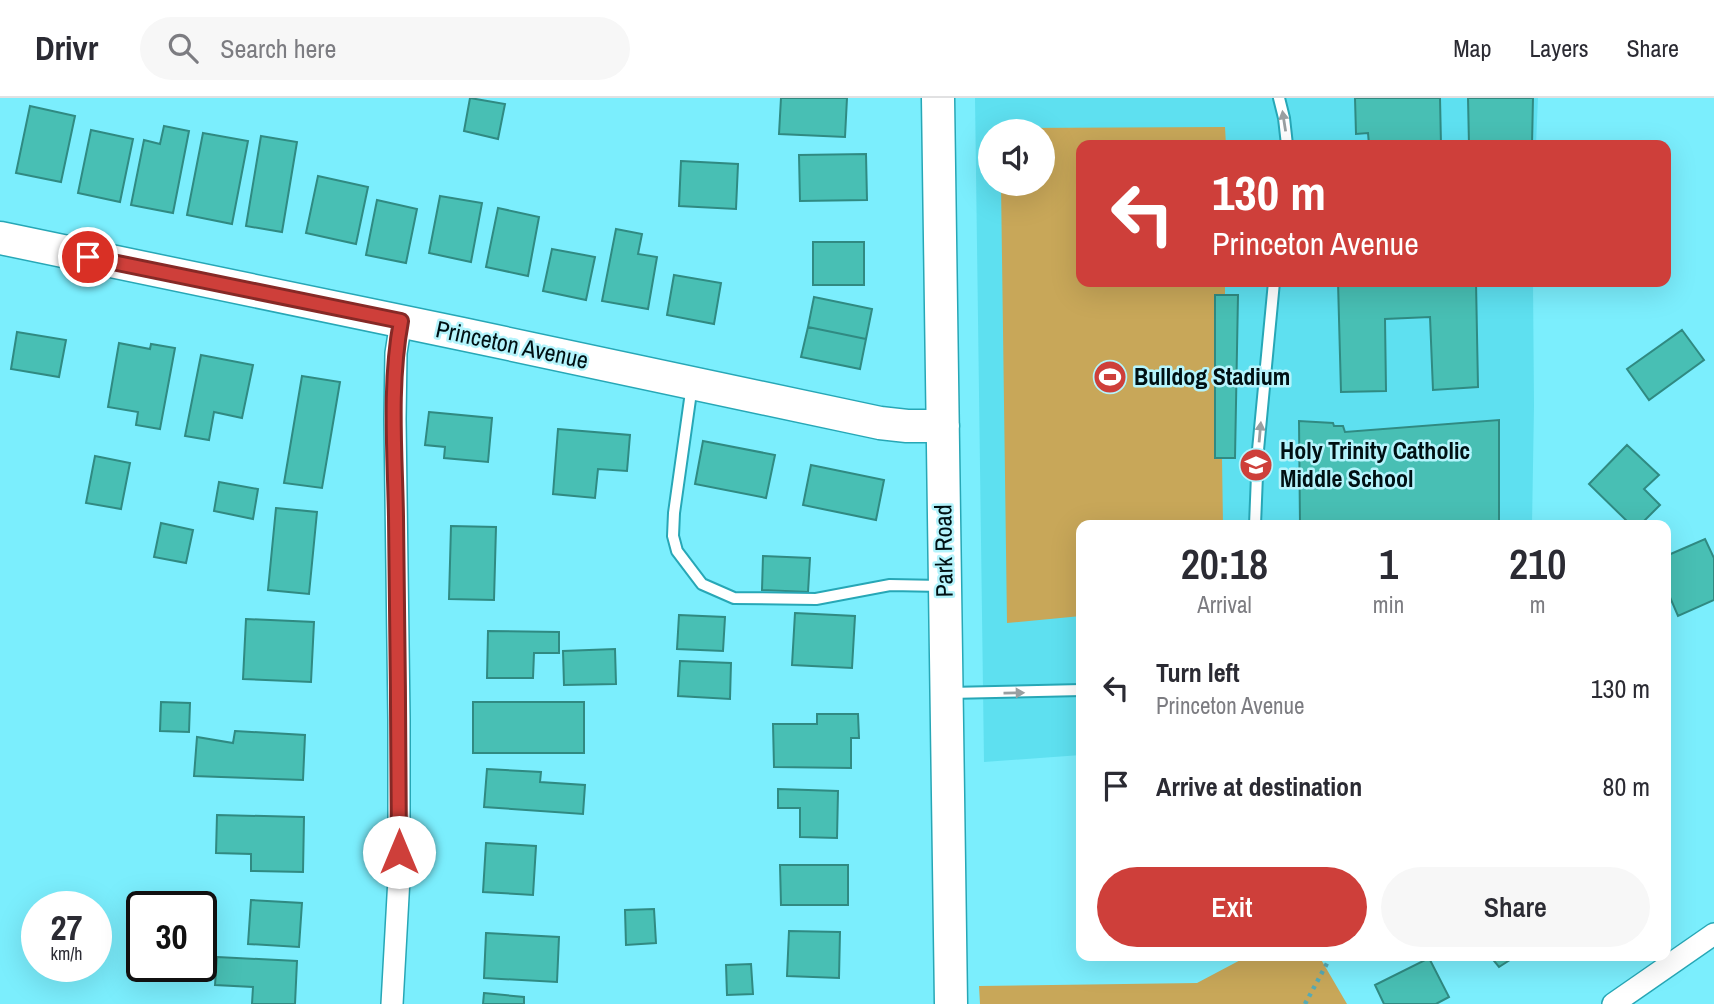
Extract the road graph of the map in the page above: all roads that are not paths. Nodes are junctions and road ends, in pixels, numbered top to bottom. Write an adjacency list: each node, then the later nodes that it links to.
1 (938, 98): 8 (street, Park Road)
2 (1279, 98): 3 (lane, one-way to 2)
3 (1286, 140)
4 (0, 238): 6 (street, Princeton Avenue)
5 (1274, 287): 9 (lane, one-way to 5)
6 (401, 321): 7 (street, Princeton Avenue); 14 (street)
7 (692, 383): 8 (street, Princeton Avenue); 10 (lane)
8 (943, 426): 10 (street, Park Road)
9 (1255, 520)
10 (944, 586): 12 (street, Park Road)
11 (1076, 690): 12 (lane, one-way to 11)
12 (946, 694): 15 (street, Park Road)
13 (1714, 934): 16 (street)
14 (392, 1004)
15 (951, 1004)
16 (1614, 1004)

